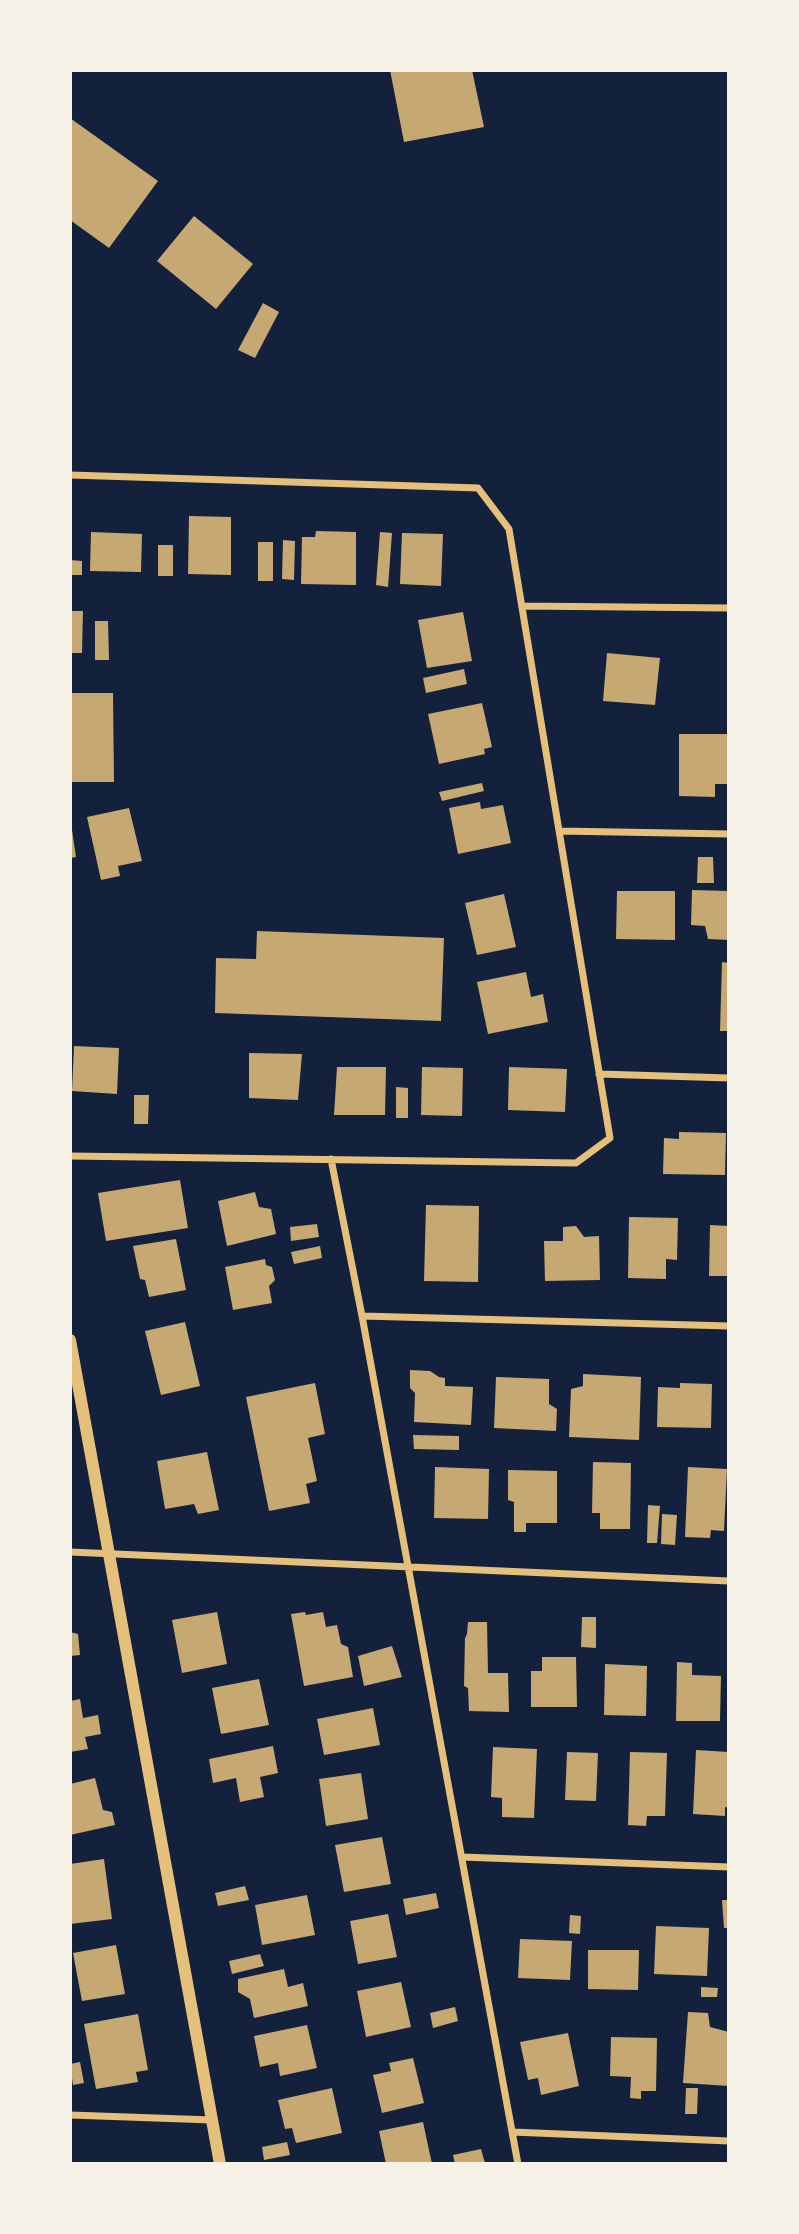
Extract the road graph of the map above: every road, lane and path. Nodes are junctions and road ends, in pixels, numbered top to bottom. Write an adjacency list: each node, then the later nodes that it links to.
1 (70, 475): 2 (street)
2 (522, 606): 3 (street); 4 (street)
3 (729, 608)
4 (559, 831): 5 (street); 6 (street)
5 (729, 834)
6 (599, 1073): 7 (street); 9 (street)
7 (729, 1078)
8 (70, 1156): 9 (street)
9 (331, 1159): 10 (street)
10 (362, 1316): 11 (street); 15 (street)
11 (729, 1326)
12 (70, 1340): 14 (street)
13 (70, 1552): 14 (street)
14 (109, 1553): 15 (street); 20 (street)
15 (408, 1565): 16 (street); 17 (street)
16 (729, 1581)
17 (462, 1857): 18 (street); 21 (street)
18 (729, 1867)
19 (70, 2115): 20 (street)
20 (212, 2120): 23 (street)
21 (512, 2132): 22 (street); 24 (street)
22 (729, 2141)
23 (220, 2164)
24 (518, 2164)

